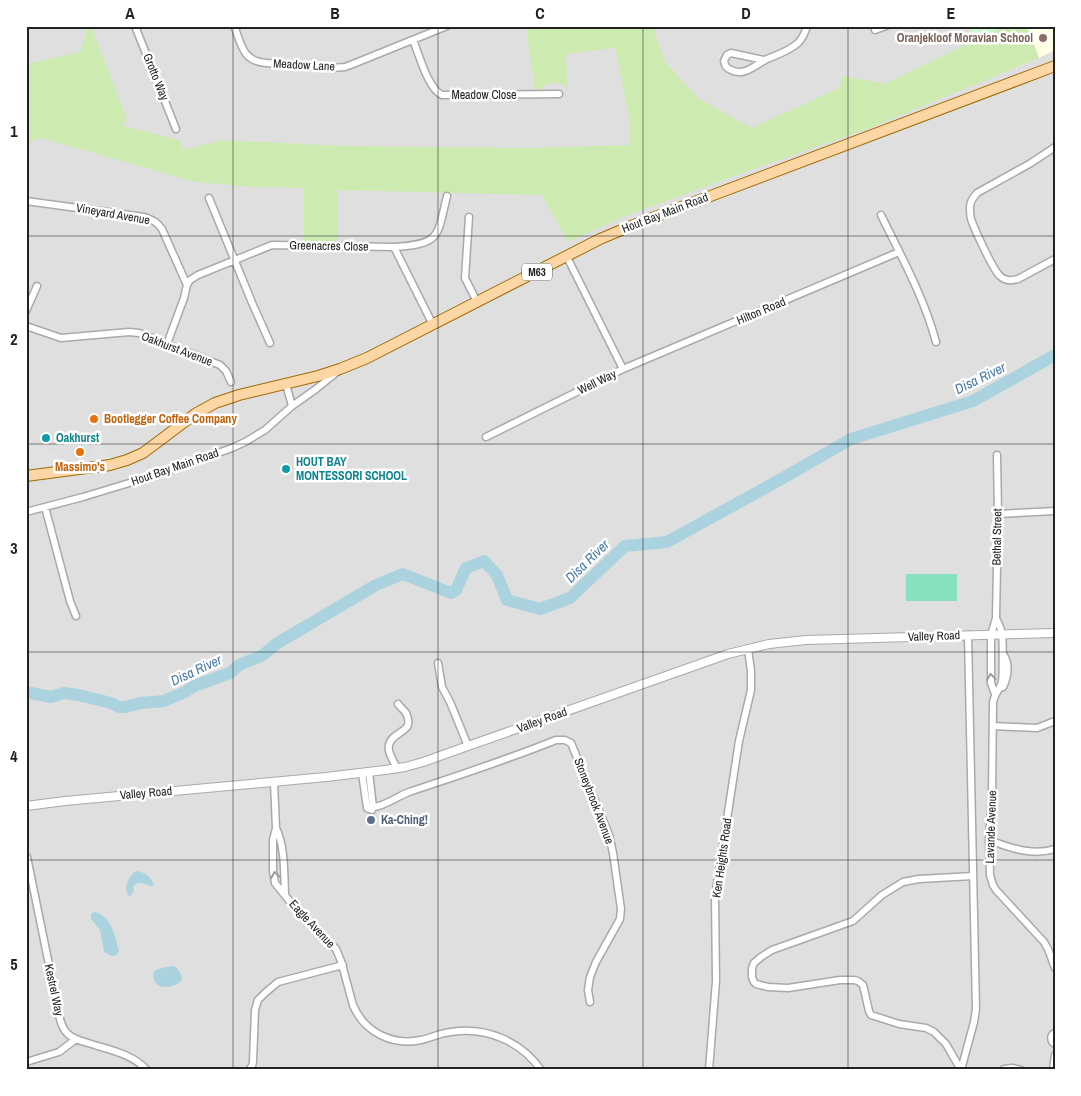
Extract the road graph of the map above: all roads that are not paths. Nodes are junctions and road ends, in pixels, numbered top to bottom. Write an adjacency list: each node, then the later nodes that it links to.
1 (135, 26): 11 (street, Grotto Way)
2 (234, 26): 7 (street, Meadow Lane)
3 (447, 26): 7 (street, Meadow Lane)
4 (807, 26): 8 (street)
5 (886, 26): 6 (street)
6 (875, 30)
7 (413, 40): 10 (street, Meadow Close)
8 (764, 60): 8 (street)
9 (1055, 66): 20 (main road, Hout Bay Main Road / M63)
10 (559, 94)
11 (176, 128)
12 (1055, 147): 22 (street)
13 (447, 196): 18 (street, Greenacres Close)
14 (210, 198): 21 (street)
15 (26, 201): 23 (street, Vineyard Avenue)
16 (882, 214): 19 (street)
17 (470, 217): 25 (street)
18 (394, 247): 21 (street, Greenacres Close); 27 (street)
19 (899, 252): 30 (street); 33 (street, Hilton Road)
20 (567, 256): 25 (main road, Hout Bay Main Road / M63); 33 (street, Well Way)
21 (235, 259): 23 (street, Greenacres Close); 29 (street)
22 (1055, 259)
23 (187, 285): 31 (street)
24 (37, 286): 26 (street)
25 (477, 302): 27 (main road, Hout Bay Main Road / M63)
26 (26, 311)
27 (433, 325): 32 (main road, Hout Bay Main Road / M63)
28 (26, 326): 31 (street, Oakhurst Avenue)
29 (270, 342)
30 (936, 342)
31 (167, 344): 34 (street, Oakhurst Avenue)
32 (340, 368): 35 (main road, Hout Bay Main Road / M63); 36 (street, Hout Bay Main Road)
33 (623, 369): 37 (street, Well Way)
34 (231, 382)
35 (286, 384): 36 (street); 39 (main road, Hout Bay Main Road / M63)
36 (292, 406): 40 (street, Hout Bay Main Road)
37 (486, 437)
38 (997, 456): 43 (street, Bethal Street)
39 (26, 476)
40 (45, 507): 42 (street, Hout Bay Main Road); 44 (street)
41 (1055, 511): 43 (street)
42 (26, 512)
43 (998, 514): 45 (street, Bethal Street)
44 (76, 616)
45 (996, 618): 47 (street, Bethal Street); 49 (street, Bethal Street)
46 (1055, 633): 47 (street, Valley Road)
47 (1002, 634): 49 (street, Valley Road); 51 (street, Lavande Avenue)
48 (968, 635): 49 (street, Valley Road); 50 (street, Valley Road); 67 (street)
49 (991, 635): 52 (street, Lavande Avenue)
50 (748, 648): 58 (street, Valley Road); 81 (street, Ken Heights Road)
51 (1002, 657): 52 (street); 54 (street, Lavande Avenue)
52 (990, 661): 54 (street, Lavande Avenue, one-way to 52)
53 (438, 663): 58 (street)
54 (995, 694): 57 (street, Lavande Avenue)
55 (398, 704): 59 (street)
56 (1055, 721): 57 (street)
57 (993, 726): 64 (street, Lavande Avenue)
58 (468, 746): 59 (street, Valley Road)
59 (397, 768): 60 (street, Valley Road)
60 (366, 772): 61 (street, Valley Road); 71 (street, Stoneybrook Avenue)
61 (274, 782): 62 (street, Valley Road); 63 (street, Eagle Avenue)
62 (26, 806)
63 (276, 826): 68 (street, Eagle Avenue); 68 (street, Eagle Avenue, one-way to 63)
64 (989, 840): 65 (street); 70 (street, Lavande Avenue)
65 (1055, 849)
66 (27, 858): 73 (street, Kestrel Way)
67 (973, 876): 82 (street); 82 (street)
68 (285, 893): 69 (street, Eagle Avenue)
69 (342, 965): 79 (street); 80 (street, Eagle Avenue)
70 (1055, 968)
71 (590, 1002)
72 (1055, 1033): 74 (street)
73 (76, 1039): 76 (street); 78 (street)
74 (1055, 1044)
75 (1055, 1055): 84 (street)
76 (26, 1062)
77 (1004, 1069): 83 (street)
78 (147, 1070)
79 (249, 1070)
80 (541, 1070)
81 (709, 1070)
82 (961, 1070)
83 (1021, 1070)
84 (1053, 1070)

